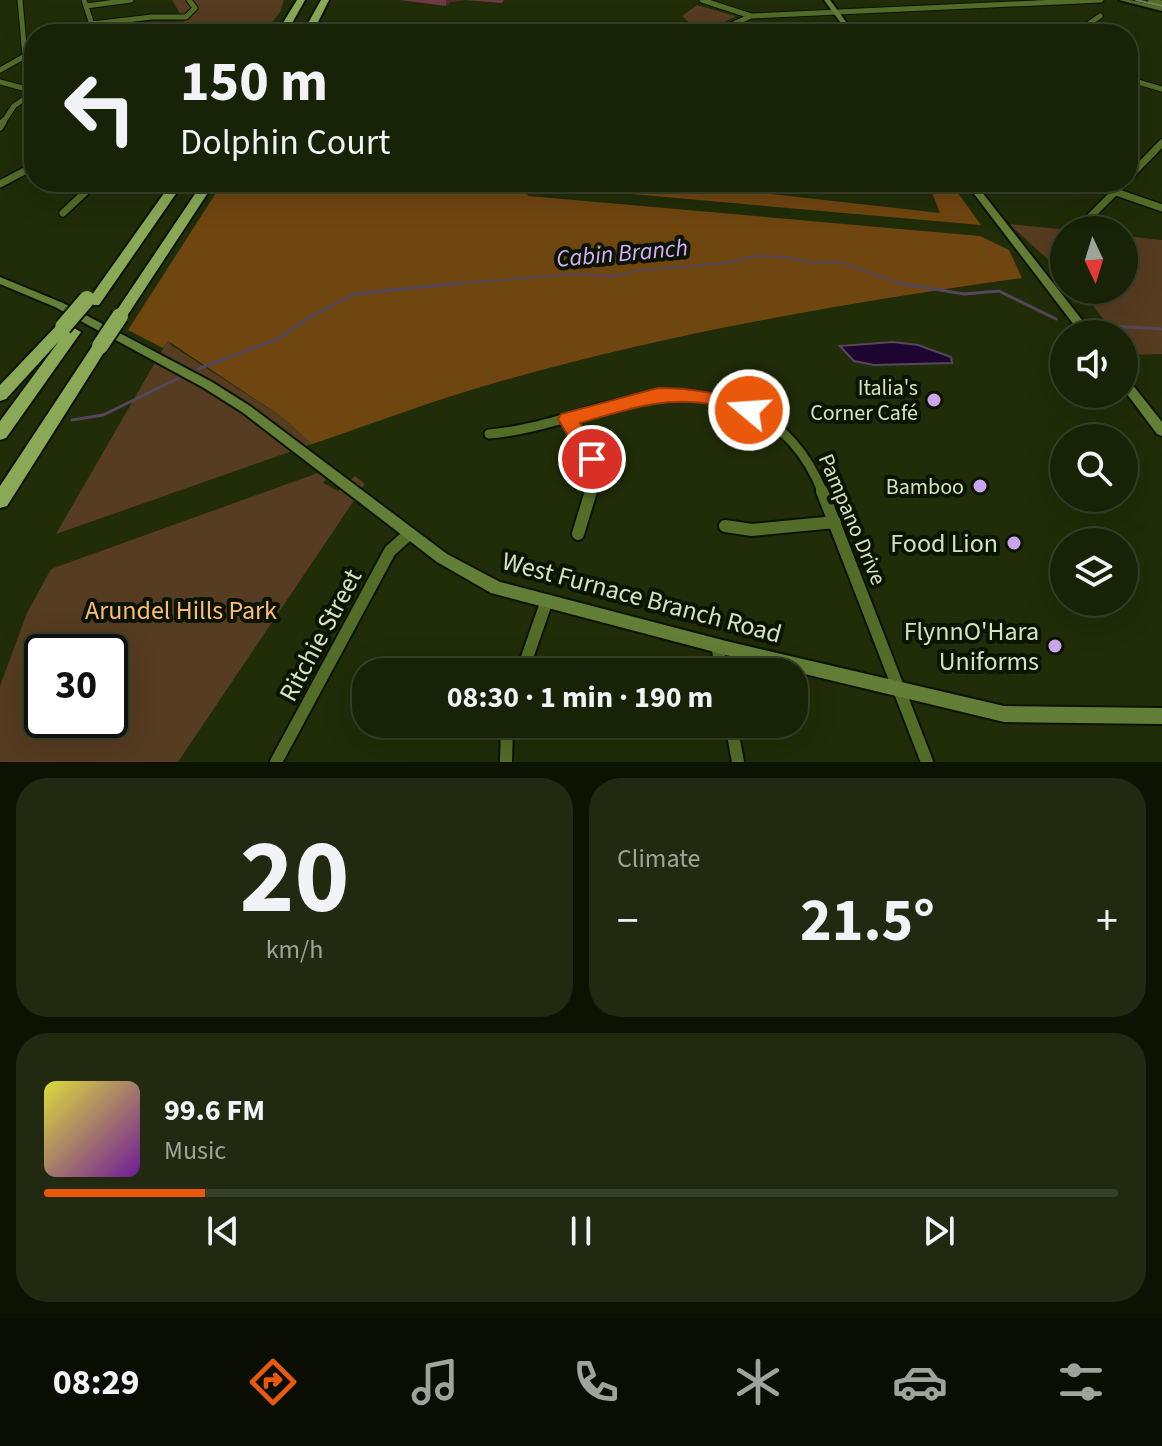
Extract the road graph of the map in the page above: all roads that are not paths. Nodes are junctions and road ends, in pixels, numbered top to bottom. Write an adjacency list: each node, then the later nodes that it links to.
1 (20, 0): 25 (street)
2 (131, 0): 12 (street)
3 (189, 0): 19 (street)
4 (301, 0): 20 (highway)
5 (325, 0): 21 (highway)
6 (702, 0): 17 (street)
7 (827, 0): 16 (main road)
8 (924, 0): 14 (street)
9 (1101, 0): 14 (street)
10 (1122, 0): 15 (street)
11 (1150, 0): 13 (street)
12 (85, 3): 19 (street)
13 (1162, 3)
14 (933, 8): 16 (street)
15 (1162, 9)
16 (835, 11): 17 (street); 23 (main road)
17 (751, 16): 22 (street)
18 (1100, 16): 24 (street)
19 (92, 24)
20 (287, 24)
21 (312, 24)
22 (734, 24)
23 (845, 24)
24 (1089, 24)
25 (24, 45)
26 (24, 57): 27 (street)
27 (0, 70)
28 (0, 82): 30 (street)
29 (1138, 82): 31 (street)
30 (24, 88)
31 (1162, 89)
32 (24, 98): 33 (street)
33 (0, 127)
34 (1162, 143): 35 (street)
35 (1138, 168)
36 (24, 171): 37 (street)
37 (0, 184)
38 (87, 192): 44 (street)
39 (169, 192): 48 (highway)
40 (202, 192): 54 (highway, bridge)
41 (977, 192): 47 (main road)
42 (1115, 192): 43 (street); 45 (street)
43 (1162, 208)
44 (63, 213)
45 (1091, 216)
46 (0, 280): 60 (main road, West Furnace Branch Road)
47 (1076, 320)
48 (68, 329): 49 (highway); 53 (highway)
49 (0, 395)
50 (1138, 400): 52 (main road)
51 (568, 419): 55 (street, Pampano Drive); 58 (street, Pampano Drive); 61 (street)
52 (1162, 431)
53 (0, 434)
54 (43, 434): 56 (highway); 57 (highway)
55 (489, 434)
56 (0, 494)
57 (0, 501)
58 (835, 522): 59 (street); 66 (street, Pampano Drive)
59 (725, 526)
60 (409, 534): 62 (main road, West Furnace Branch Road); 70 (street, Ritchie Street)
61 (578, 534)
62 (546, 603): 63 (main road, West Furnace Branch Road); 64 (street)
63 (717, 645): 65 (street); 66 (main road, West Furnace Branch Road)
64 (527, 658)
65 (719, 658)
66 (902, 691): 67 (main road, West Furnace Branch Road); 73 (street, Pampano Drive)
67 (1162, 716)
68 (507, 738): 71 (street)
69 (734, 738): 72 (street)
70 (276, 762)
71 (506, 762)
72 (738, 762)
73 (927, 762)

